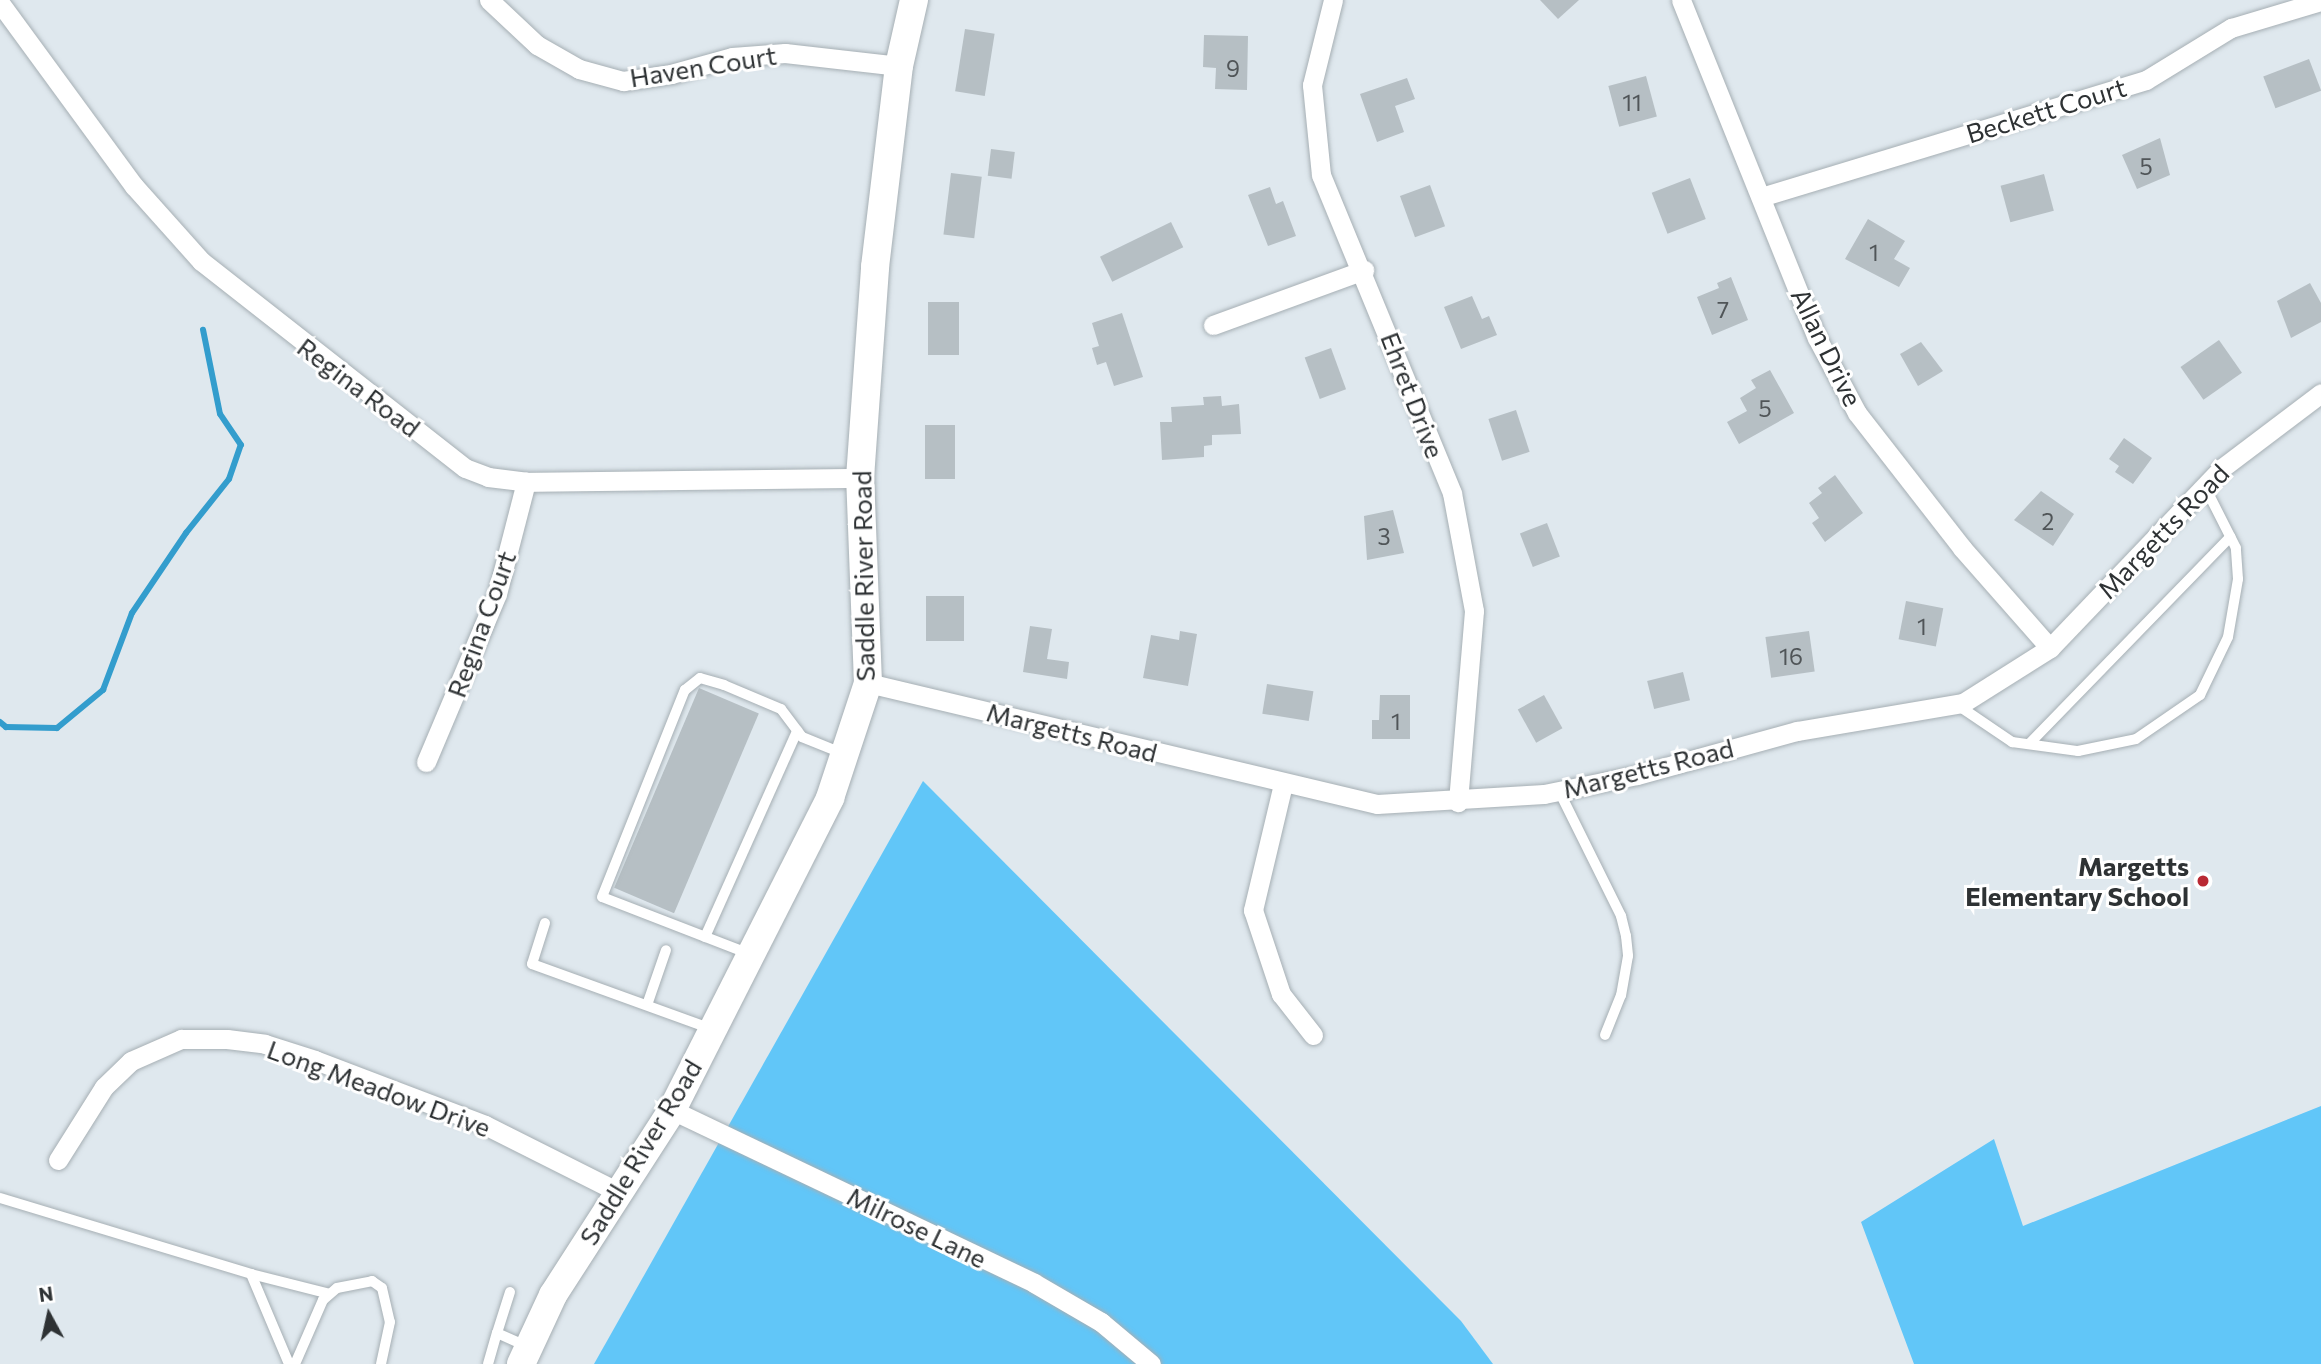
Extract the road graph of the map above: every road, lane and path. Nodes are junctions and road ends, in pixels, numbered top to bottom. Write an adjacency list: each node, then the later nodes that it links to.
1 (489, 0): 7 (street, Haven Court)
2 (914, 0): 7 (main road, Saddle River Road)
3 (1333, 0): 9 (street, Ehret Drive)
4 (1681, 0): 8 (street, Allan Drive)
5 (2321, 1): 8 (street, Beckett Court)
6 (0, 3): 13 (street, Regina Road)
7 (899, 66): 12 (main road, Saddle River Road)
8 (1761, 197): 16 (street, Allan Drive)
9 (1364, 270): 10 (street); 25 (street, Ehret Drive)
10 (1213, 325)
11 (2321, 393): 14 (street, Margetts Road)
12 (860, 478): 13 (street, Regina Road); 17 (main road, Saddle River Road)
13 (526, 482): 22 (street, Regina Court)
14 (2204, 486): 15 (lane); 16 (street, Margetts Road)
15 (2230, 537): 20 (lane); 20 (lane)
16 (2050, 648): 18 (street, Margetts Road)
17 (868, 683): 21 (main road, Saddle River Road); 23 (street, Margetts Road)
18 (1956, 704): 20 (lane); 24 (street, Margetts Road)
19 (797, 731): 21 (lane); 27 (lane); 27 (lane)
20 (2029, 744)
21 (844, 754): 29 (main road, Saddle River Road)
22 (426, 762)
23 (1283, 784): 25 (street, Margetts Road); 32 (street)
24 (1559, 791): 25 (street, Margetts Road); 33 (lane)
25 (1458, 802)
26 (545, 923): 30 (lane)
27 (705, 937): 29 (lane)
28 (666, 950): 30 (lane)
29 (750, 955): 31 (main road, Saddle River Road)
30 (647, 1005): 31 (lane)
31 (712, 1029): 34 (main road, Saddle River Road)
32 (1313, 1035)
33 (1605, 1035)
34 (671, 1110): 36 (main road, Saddle River Road); 46 (street, Milrose Lane)
35 (58, 1160): 36 (street, Long Meadow Drive)
36 (616, 1191): 42 (main road, Saddle River Road)
37 (0, 1198): 38 (lane)
38 (251, 1274): 40 (lane); 43 (lane)
39 (510, 1292): 41 (lane)
40 (330, 1294): 43 (lane); 44 (lane)
41 (497, 1333): 42 (lane); 45 (lane)
42 (525, 1355)
43 (292, 1364)
44 (381, 1364)
45 (488, 1364)
46 (1151, 1364)

